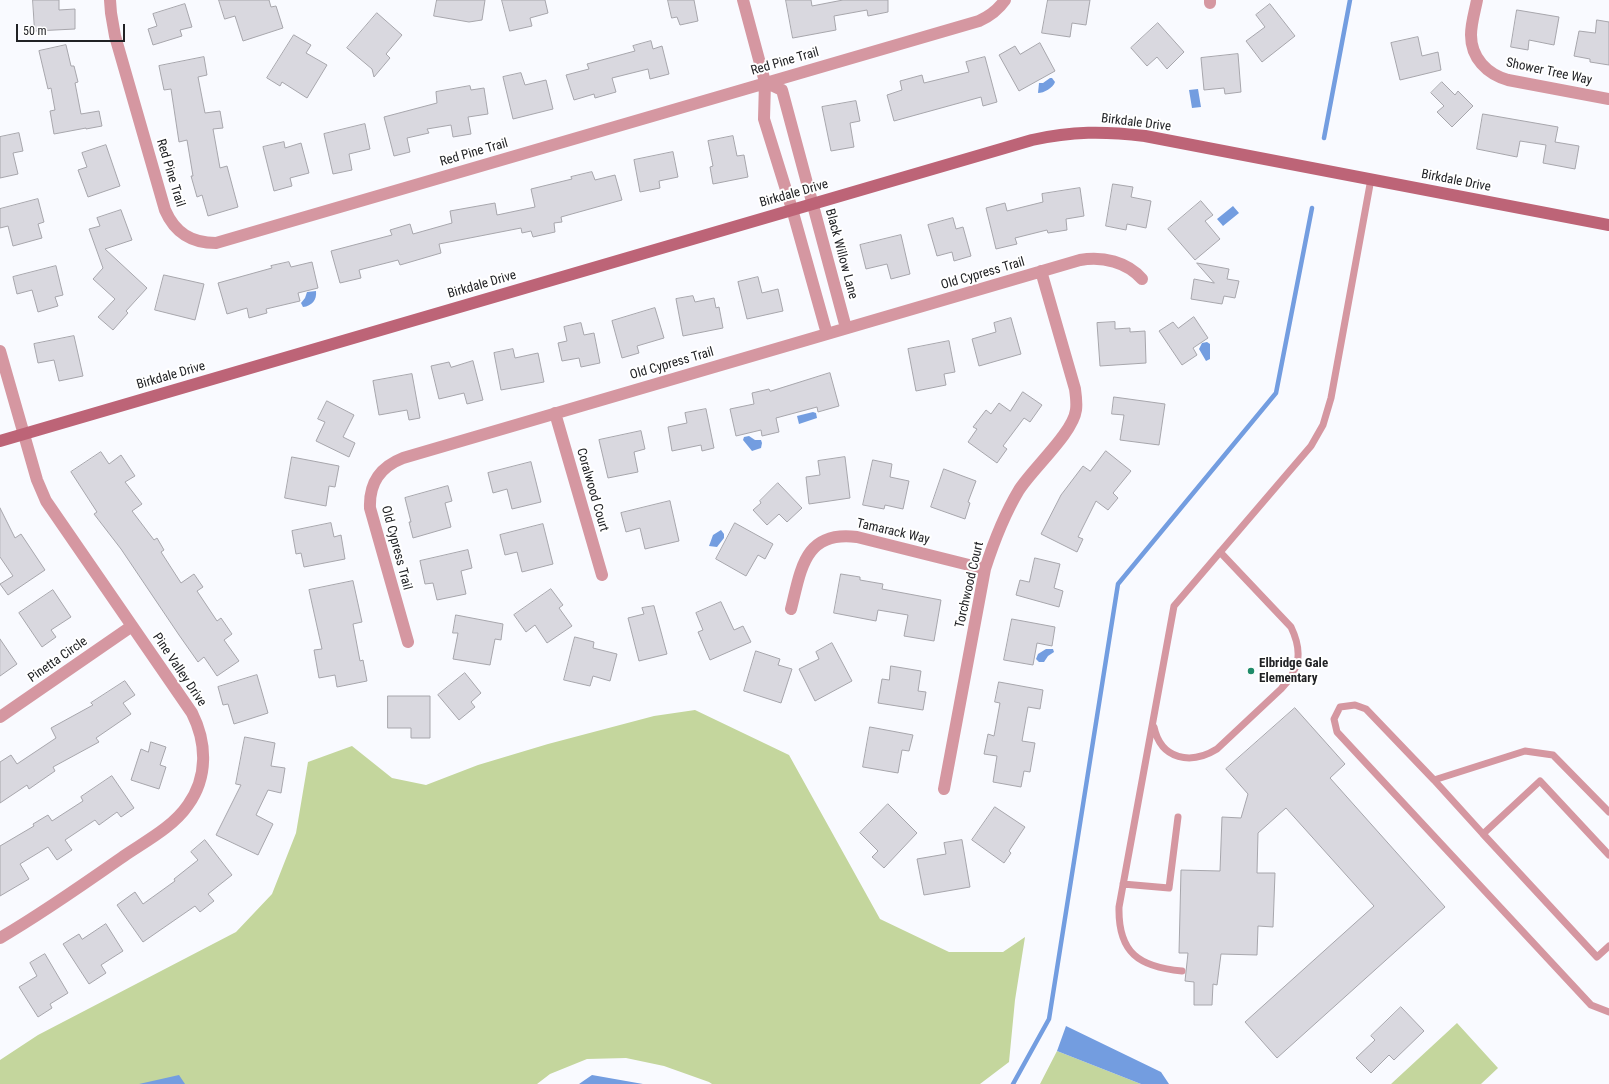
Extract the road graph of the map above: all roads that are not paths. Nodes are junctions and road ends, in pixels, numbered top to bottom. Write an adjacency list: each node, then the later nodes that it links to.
1 (110, 0): 5 (street, Red Pine Trail)
2 (743, 0): 5 (street)
3 (1005, 0): 5 (street, Red Pine Trail)
4 (1477, 0): 6 (street, Shower Tree Way)
5 (765, 82): 8 (street, Black Willow Lane); 9 (street)
6 (1609, 99)
7 (1371, 180): 8 (street, Birkdale Drive); 10 (street, Birkdale Drive); 19 (lane)
8 (812, 204): 9 (street, Birkdale Drive); 13 (street, Black Willow Lane)
9 (792, 209): 14 (street); 17 (street, Birkdale Drive)
10 (1609, 225)
11 (1041, 271): 12 (street, Old Cypress Trail); 13 (street, Old Cypress Trail); 20 (street, Torchwood Court)
12 (1142, 280)
13 (846, 328): 14 (street, Old Cypress Trail)
14 (828, 334): 16 (street, Old Cypress Trail)
15 (0, 351): 17 (street, Pine Valley Drive)
16 (555, 413): 21 (street, Coralwood Court); 24 (street, Old Cypress Trail)
17 (24, 434): 18 (street, Birkdale Drive); 23 (street, Pine Valley Drive)
18 (0, 441)
19 (1220, 552): 26 (lane); 26 (lane)
20 (985, 569): 22 (street, Tamarack Way); 28 (street, Torchwood Court)
21 (602, 575)
22 (791, 609)
23 (132, 626): 25 (street, Pinetta Circle); 34 (street, Pine Valley Drive)
24 (408, 642)
25 (0, 717)
26 (1153, 723): 33 (lane)
27 (1434, 780): 29 (lane); 31 (lane); 37 (lane)
28 (944, 789)
29 (1609, 812)
30 (1178, 817): 33 (lane)
31 (1483, 834): 32 (lane); 35 (lane)
32 (1609, 855)
33 (1123, 884): 36 (lane)
34 (0, 938)
35 (1609, 946)
36 (1182, 971)
37 (1609, 1012)

